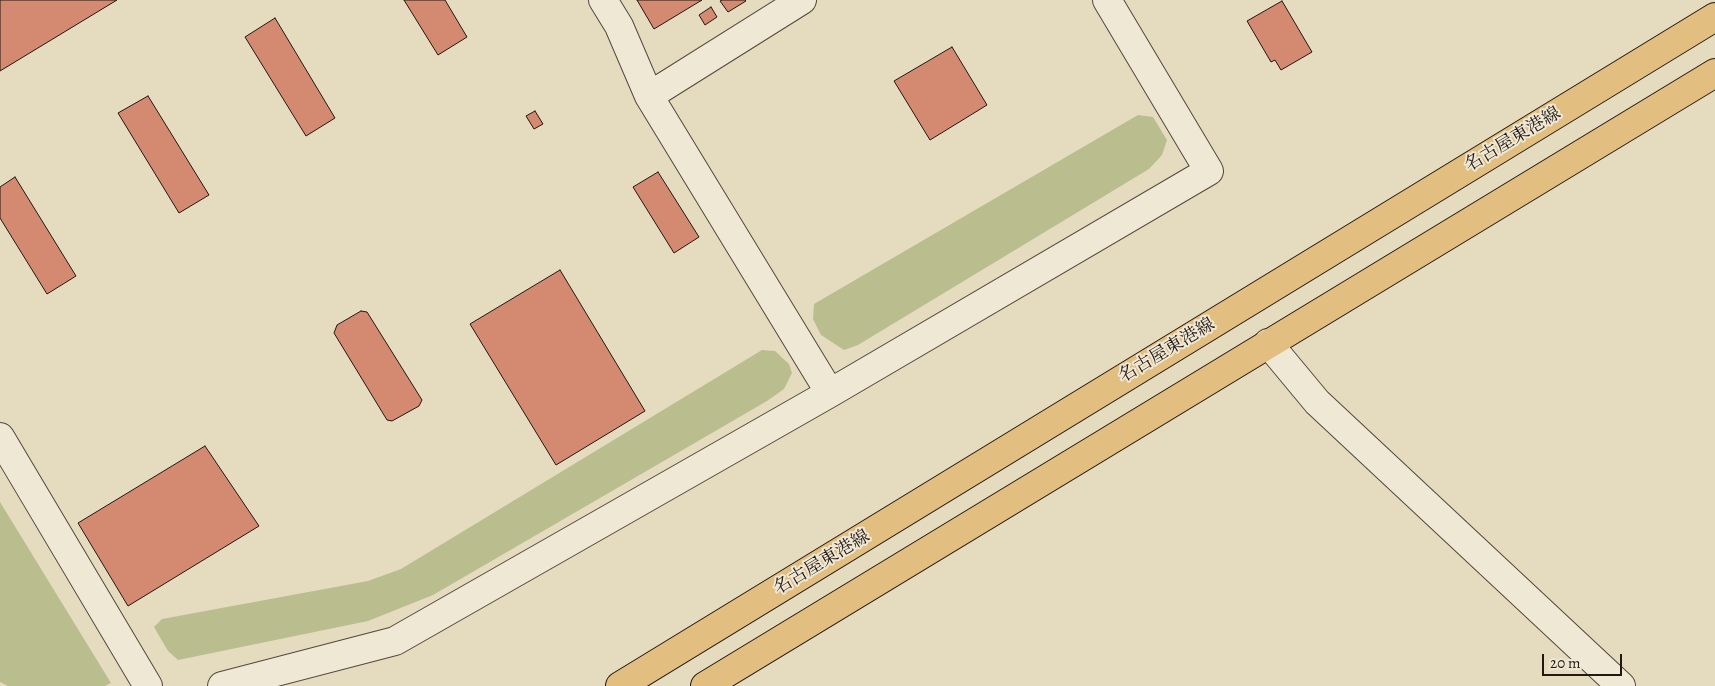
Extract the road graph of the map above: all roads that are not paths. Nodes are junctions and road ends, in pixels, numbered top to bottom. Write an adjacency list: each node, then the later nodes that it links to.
1 (603, 0): 6 (street)
2 (802, 0): 6 (street)
3 (1107, 0): 8 (street)
4 (1715, 17): 13 (main road, 名古屋東港線)
5 (1715, 73): 7 (main road)
6 (649, 96): 8 (street)
7 (1268, 343): 10 (main road); 14 (street)
8 (830, 393): 12 (street)
9 (0, 437): 11 (street)
10 (720, 682)
11 (148, 686)
12 (222, 686)
13 (620, 686)
14 (1621, 686)

